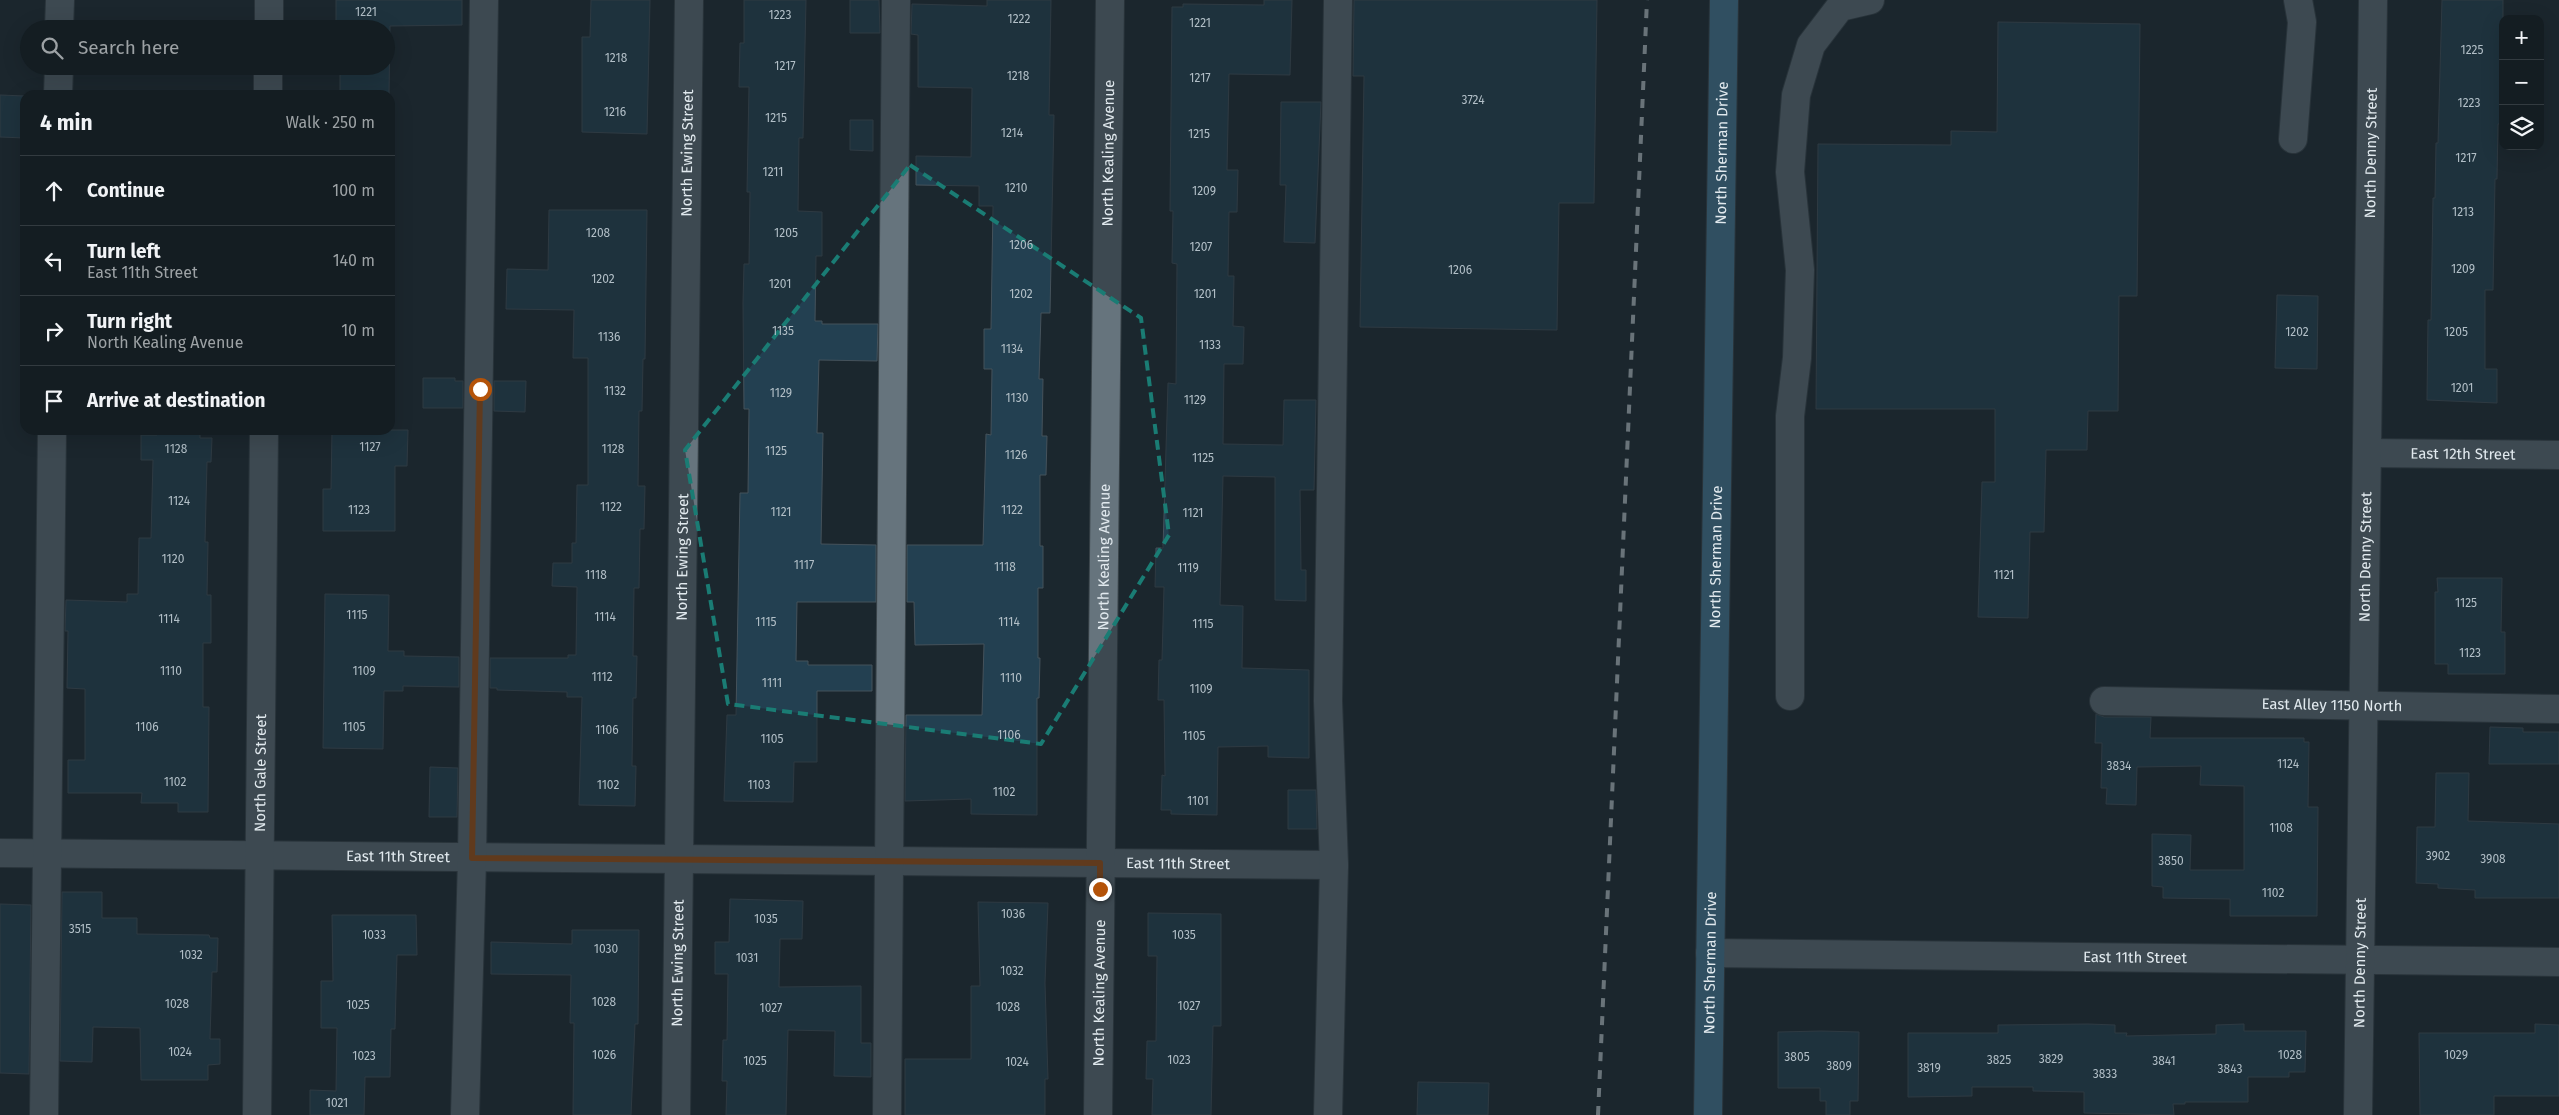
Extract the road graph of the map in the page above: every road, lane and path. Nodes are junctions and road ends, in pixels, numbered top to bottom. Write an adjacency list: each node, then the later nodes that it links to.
1 (60, 0): 12 (street)
2 (269, 0): 13 (street)
3 (484, 0): 30 (street)
4 (689, 0): 31 (street, North Ewing Street)
5 (896, 0): 32 (street)
6 (1110, 0): 33 (street, North Kealing Avenue)
7 (1338, 0): 34 (street)
8 (1724, 0): 35 (main road, North Sherman Drive)
9 (1870, 0): 23 (street)
10 (2298, 0): 18 (street)
11 (2373, 0): 21 (street, North Denny Street)
12 (59, 20)
13 (269, 20)
14 (58, 75): 16 (street)
15 (268, 75): 17 (street)
16 (58, 90)
17 (268, 90)
18 (2293, 139)
19 (52, 435): 28 (street)
20 (264, 435): 29 (street, North Gale Street)
21 (2367, 453): 22 (street, East 12th Street); 25 (street, North Denny Street)
22 (2559, 455)
23 (1790, 696)
24 (2104, 702): 25 (street, East Alley 1150 North)
25 (2363, 706): 26 (street, East Alley 1150 North); 36 (street, North Denny Street)
26 (2559, 709)
27 (0, 853): 28 (street, East 11th Street)
28 (48, 853): 29 (street, East 11th Street); 38 (street)
29 (260, 856): 30 (street, East 11th Street); 39 (street, North Gale Street)
30 (472, 858): 31 (street, East 11th Street); 40 (street)
31 (679, 860): 32 (street, East 11th Street); 41 (street, North Ewing Street)
32 (889, 862): 33 (street, East 11th Street); 42 (street)
33 (1100, 863): 34 (street, East 11th Street); 43 (street, North Kealing Avenue)
34 (1334, 865): 44 (street)
35 (1710, 953): 36 (street, East 11th Street); 45 (main road, North Sherman Drive)
36 (2360, 960): 37 (street, East 11th Street); 46 (street, North Denny Street)
37 (2559, 962)
38 (44, 1115)
39 (257, 1115)
40 (465, 1115)
41 (676, 1115)
42 (887, 1115)
43 (1098, 1115)
44 (1328, 1115)
45 (1708, 1115)
46 (2358, 1115)

